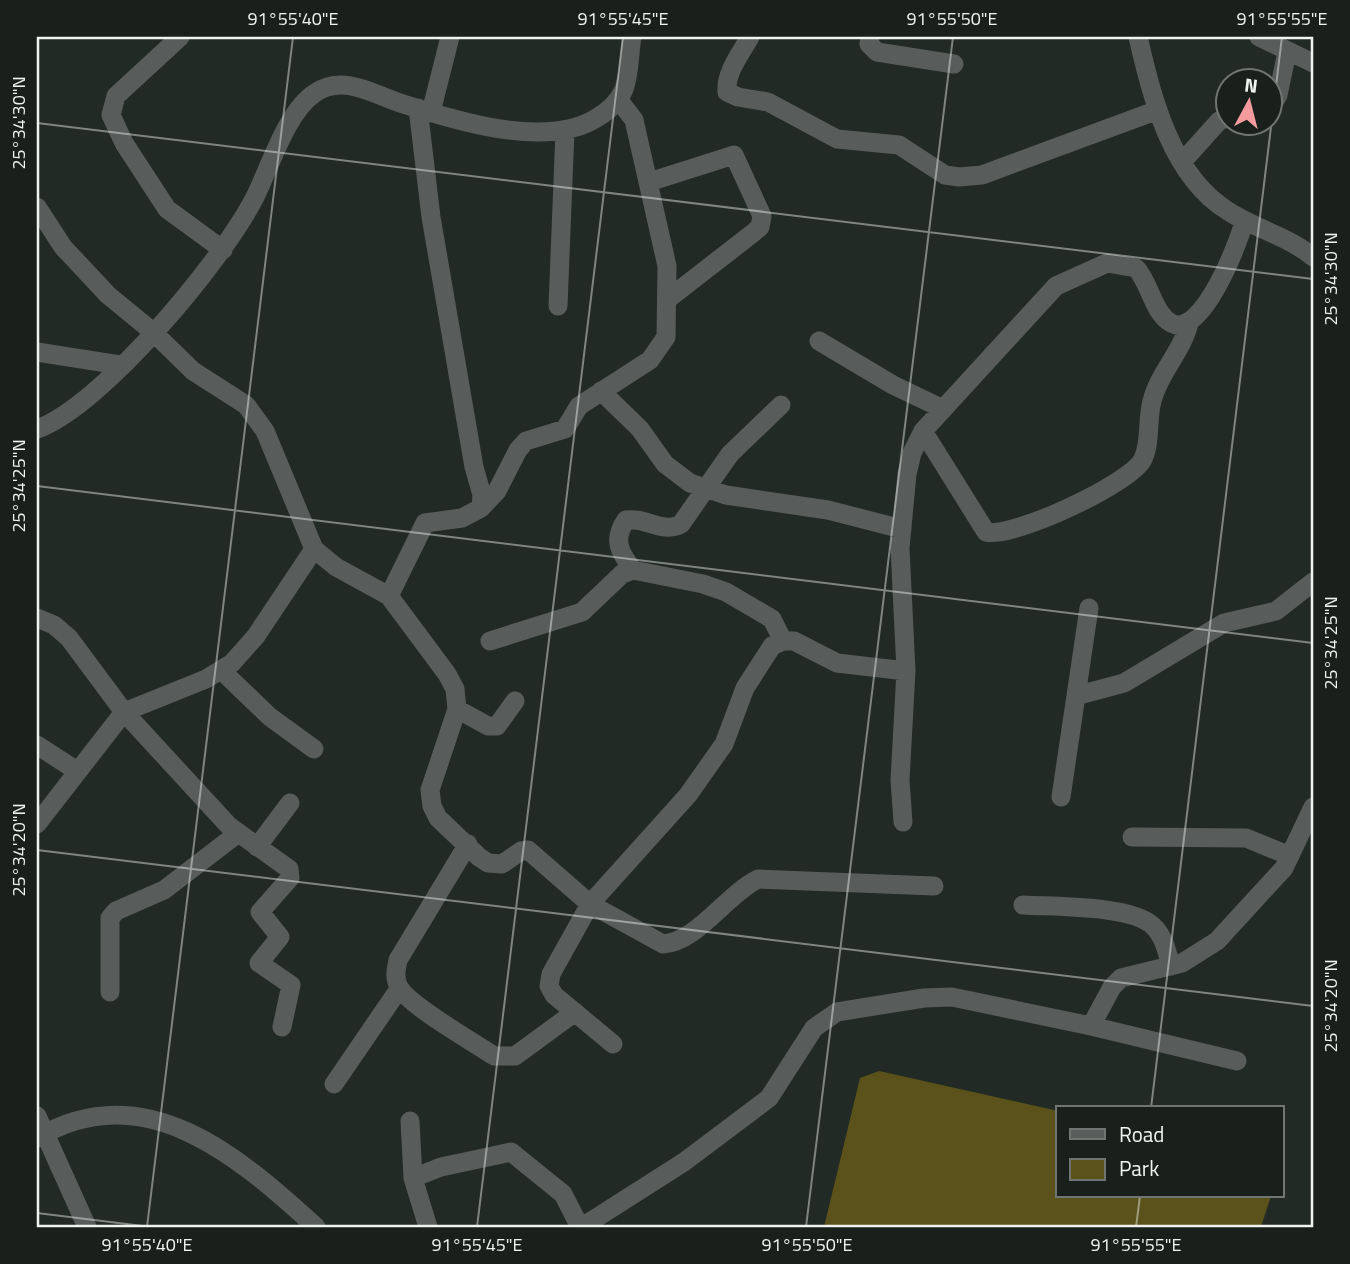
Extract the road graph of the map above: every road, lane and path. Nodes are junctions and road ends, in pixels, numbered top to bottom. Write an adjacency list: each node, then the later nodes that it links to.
1 (180, 37): 21 (street)
2 (450, 37): 13 (street)
3 (632, 37): 12 (street)
4 (750, 37): 14 (street)
5 (870, 37): 10 (street)
6 (1138, 37): 14 (street)
7 (1259, 37): 8 (street)
8 (1287, 52): 9 (street); 11 (street)
9 (1313, 63)
10 (954, 64)
11 (1284, 66)
12 (618, 99): 16 (street); 18 (street)
13 (425, 110): 16 (street); 21 (street); 36 (street)
14 (1158, 110): 17 (street)
15 (1214, 127): 17 (street)
16 (565, 131): 24 (street)
17 (1183, 161): 20 (street)
18 (649, 182): 23 (street); 23 (street)
19 (37, 207): 26 (street)
20 (1244, 221): 22 (street); 25 (street)
21 (223, 250): 26 (street)
22 (1313, 257)
23 (668, 299): 30 (street)
24 (558, 306)
25 (1189, 323): 32 (street); 34 (street)
26 (153, 331): 29 (street); 38 (street)
27 (819, 341): 32 (street)
28 (37, 352): 29 (street)
29 (120, 365): 33 (street)
30 (601, 391): 35 (street); 36 (street)
31 (781, 405): 35 (street)
32 (943, 409): 34 (street)
33 (37, 429)
34 (923, 431): 37 (street)
35 (706, 490): 37 (street); 39 (street)
36 (481, 508): 41 (street)
37 (902, 529): 47 (street)
38 (314, 549): 41 (street); 46 (street)
39 (633, 570): 44 (street); 45 (street)
40 (1313, 582): 48 (street)
41 (389, 596): 50 (street)
42 (1089, 608): 48 (street)
43 (37, 618): 51 (street)
44 (491, 641)
45 (783, 641): 47 (street); 66 (street)
46 (221, 670): 51 (street); 53 (street)
47 (906, 671): 58 (street)
48 (1079, 695): 55 (street)
49 (515, 702): 50 (street)
50 (457, 709): 62 (street)
51 (124, 712): 54 (street); 60 (street)
52 (37, 746): 54 (street)
53 (314, 749)
54 (78, 771): 59 (street)
55 (1061, 797)
56 (290, 803): 63 (street)
57 (1313, 807): 64 (street)
58 (903, 822)
59 (37, 824)
60 (237, 834): 63 (street); 70 (street)
61 (1132, 837): 64 (street)
62 (468, 844): 66 (street); 69 (street)
63 (257, 847): 73 (street)
64 (1290, 856): 68 (street)
65 (934, 886): 66 (street)
66 (590, 904): 71 (street)
67 (1023, 905): 68 (street)
68 (1171, 966): 72 (street)
69 (399, 989): 71 (street); 76 (street)
70 (110, 992)
71 (575, 1012): 74 (street)
72 (1091, 1026): 75 (street); 83 (street)
73 (282, 1027)
74 (613, 1044)
75 (1237, 1061)
76 (334, 1084)
77 (410, 1121): 79 (street)
78 (39, 1129): 80 (street); 81 (street)
79 (414, 1178): 82 (street); 83 (street)
80 (87, 1227)
81 (316, 1227)
82 (428, 1227)
83 (581, 1227)

